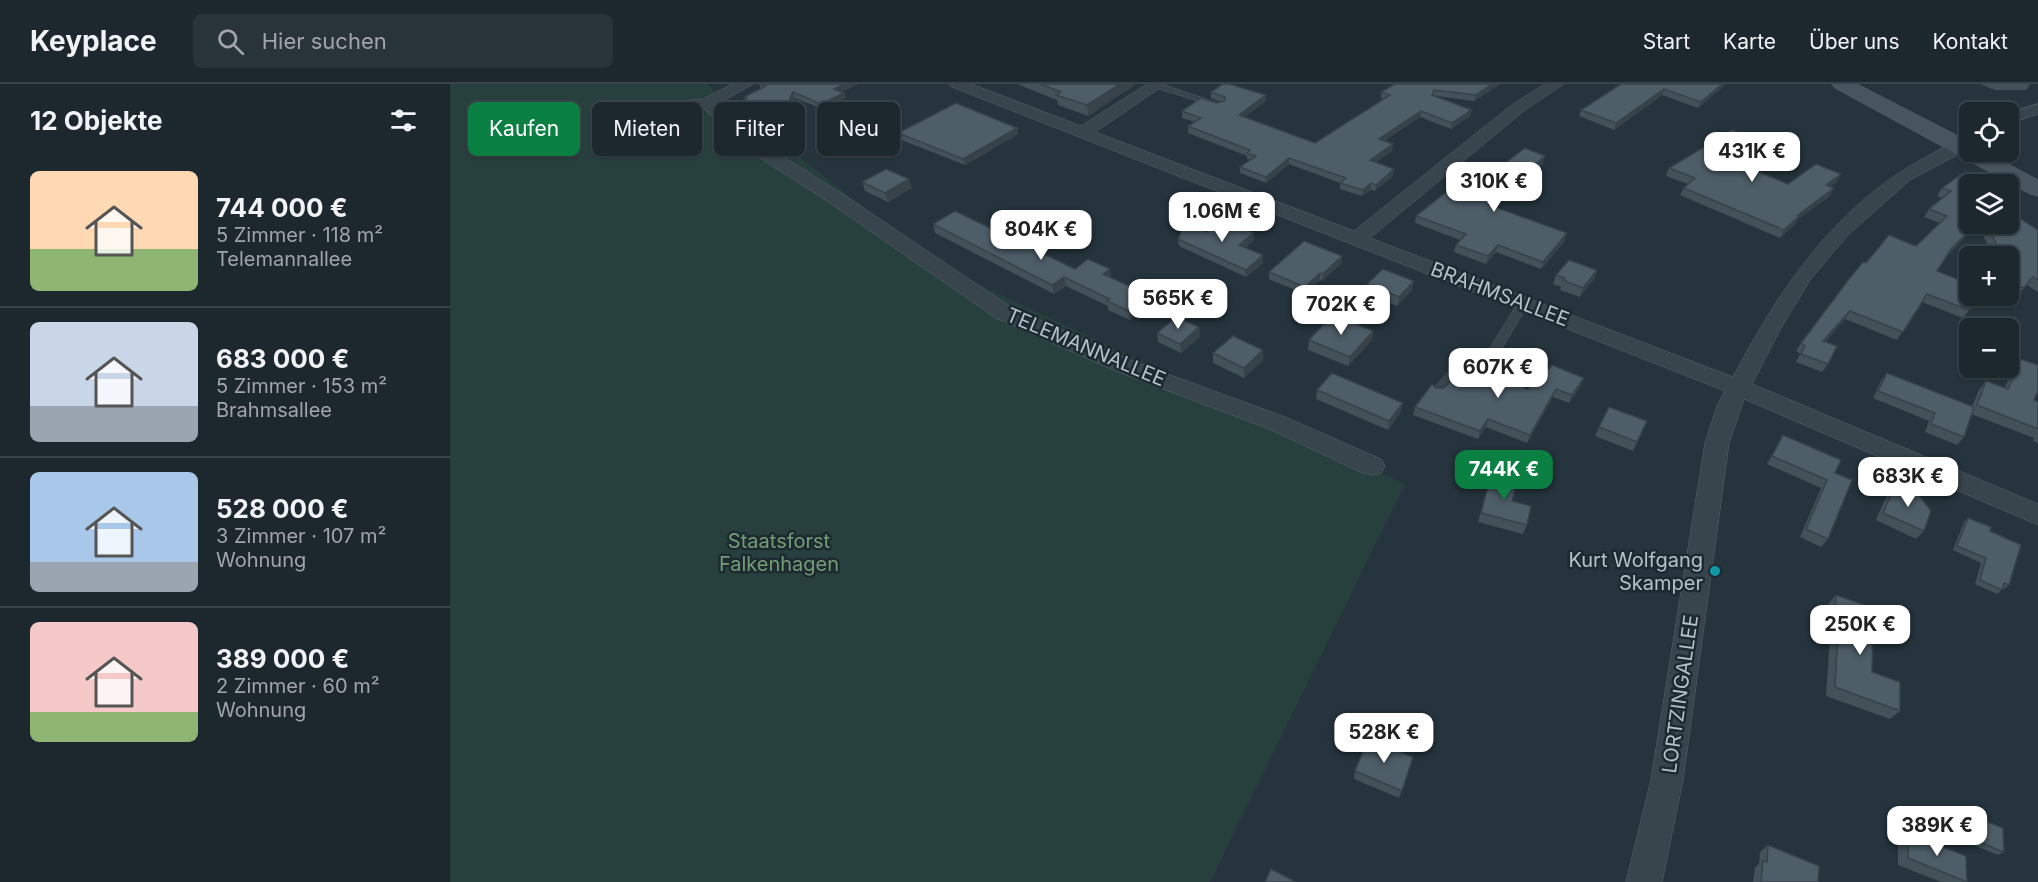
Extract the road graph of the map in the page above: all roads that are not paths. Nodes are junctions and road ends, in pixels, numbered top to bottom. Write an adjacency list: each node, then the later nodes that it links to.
1 (745, 84): 6 (street)
2 (957, 84): 11 (street, BRAHMSALLEE)
3 (1556, 84): 16 (street)
4 (1842, 84): 12 (street)
5 (1157, 85): 8 (lane); 11 (street)
6 (707, 103): 7 (street); 20 (street, TELEMANNALLEE)
7 (702, 104)
8 (1220, 105)
9 (2038, 109): 10 (street)
10 (2019, 115)
11 (1083, 132): 16 (street, BRAHMSALLEE)
12 (1959, 144)
13 (1959, 152): 18 (street, LORTZINGALLEE)
14 (1991, 162): 15 (street)
15 (2038, 189)
16 (1358, 238): 17 (street, BRAHMSALLEE)
17 (1523, 303): 18 (street, BRAHMSALLEE); 19 (lane)
18 (1739, 388): 21 (street, BRAHMSALLEE); 22 (street, LORTZINGALLEE)
19 (1438, 391)
20 (1372, 466)
21 (2038, 515)
22 (1644, 882)

